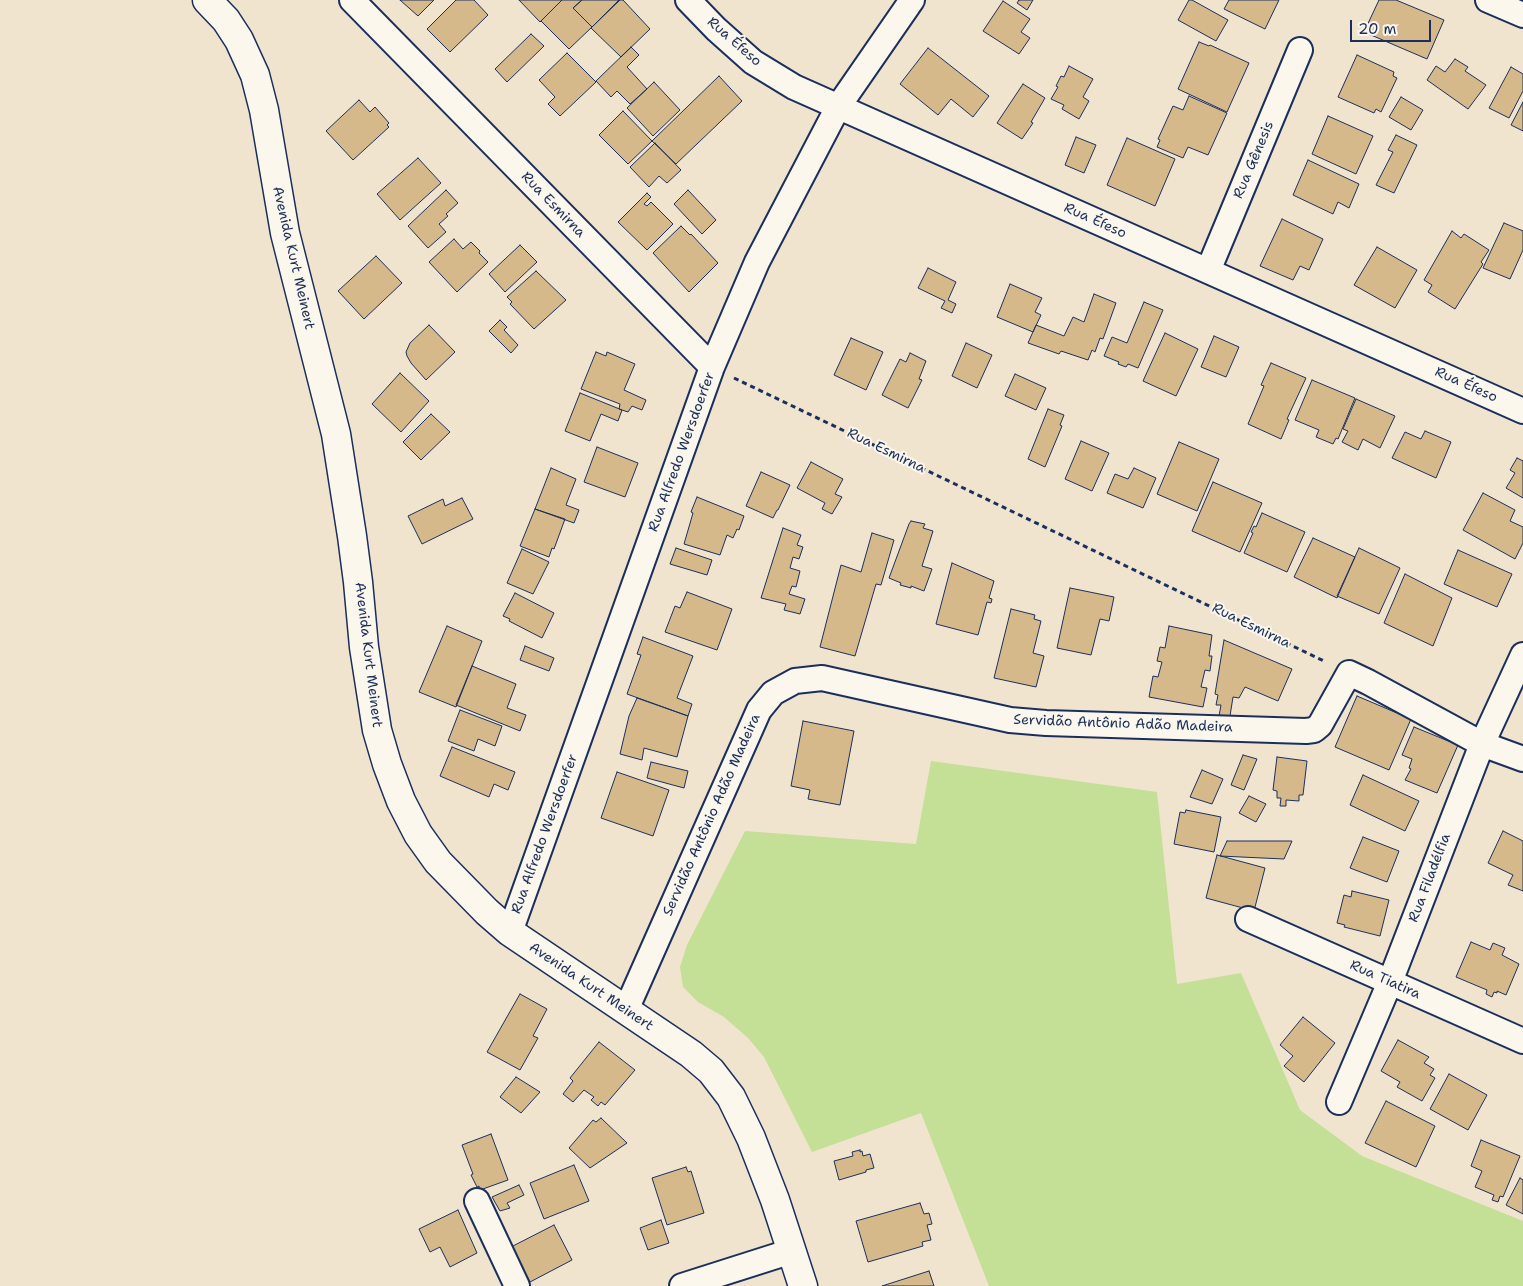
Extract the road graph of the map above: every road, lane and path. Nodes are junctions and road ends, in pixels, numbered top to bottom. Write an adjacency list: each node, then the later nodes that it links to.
1 (206, 0): 17 (main road, Avenida Kurt Meinert)
2 (352, 0): 10 (street, Rua Esmirna)
3 (688, 0): 8 (street, Rua Éfeso)
4 (912, 0): 8 (street, Rua Alfredo Wersdoerfer)
5 (1488, 0): 6 (street)
6 (1523, 15)
7 (1300, 50): 9 (street, Rua Gênesis)
8 (838, 107): 9 (street, Rua Éfeso); 10 (street, Rua Alfredo Wersdoerfer)
9 (1208, 271): 11 (street, Rua Éfeso)
10 (712, 368): 13 (path, Rua Esmirna); 17 (street, Rua Alfredo Wersdoerfer)
11 (1523, 411)
12 (1523, 654): 14 (street, Rua Filadélfia)
13 (1349, 673): 14 (street); 19 (street, Servidão Antônio Adão Madeira)
14 (1482, 744): 15 (street); 18 (street, Rua Filadélfia)
15 (1523, 759)
16 (1248, 919): 18 (street, Rua Tiatira)
17 (510, 932): 19 (main road, Avenida Kurt Meinert)
18 (1390, 982): 20 (street, Rua Tiatira); 21 (street, Rua Filadélfia)
19 (626, 1010): 23 (main road, Avenida Kurt Meinert)
20 (1523, 1041)
21 (1339, 1102)
22 (477, 1201): 24 (street)
23 (792, 1251): 25 (street); 26 (main road, Avenida Kurt Meinert)
24 (517, 1286)
25 (682, 1286)
26 (803, 1286)

